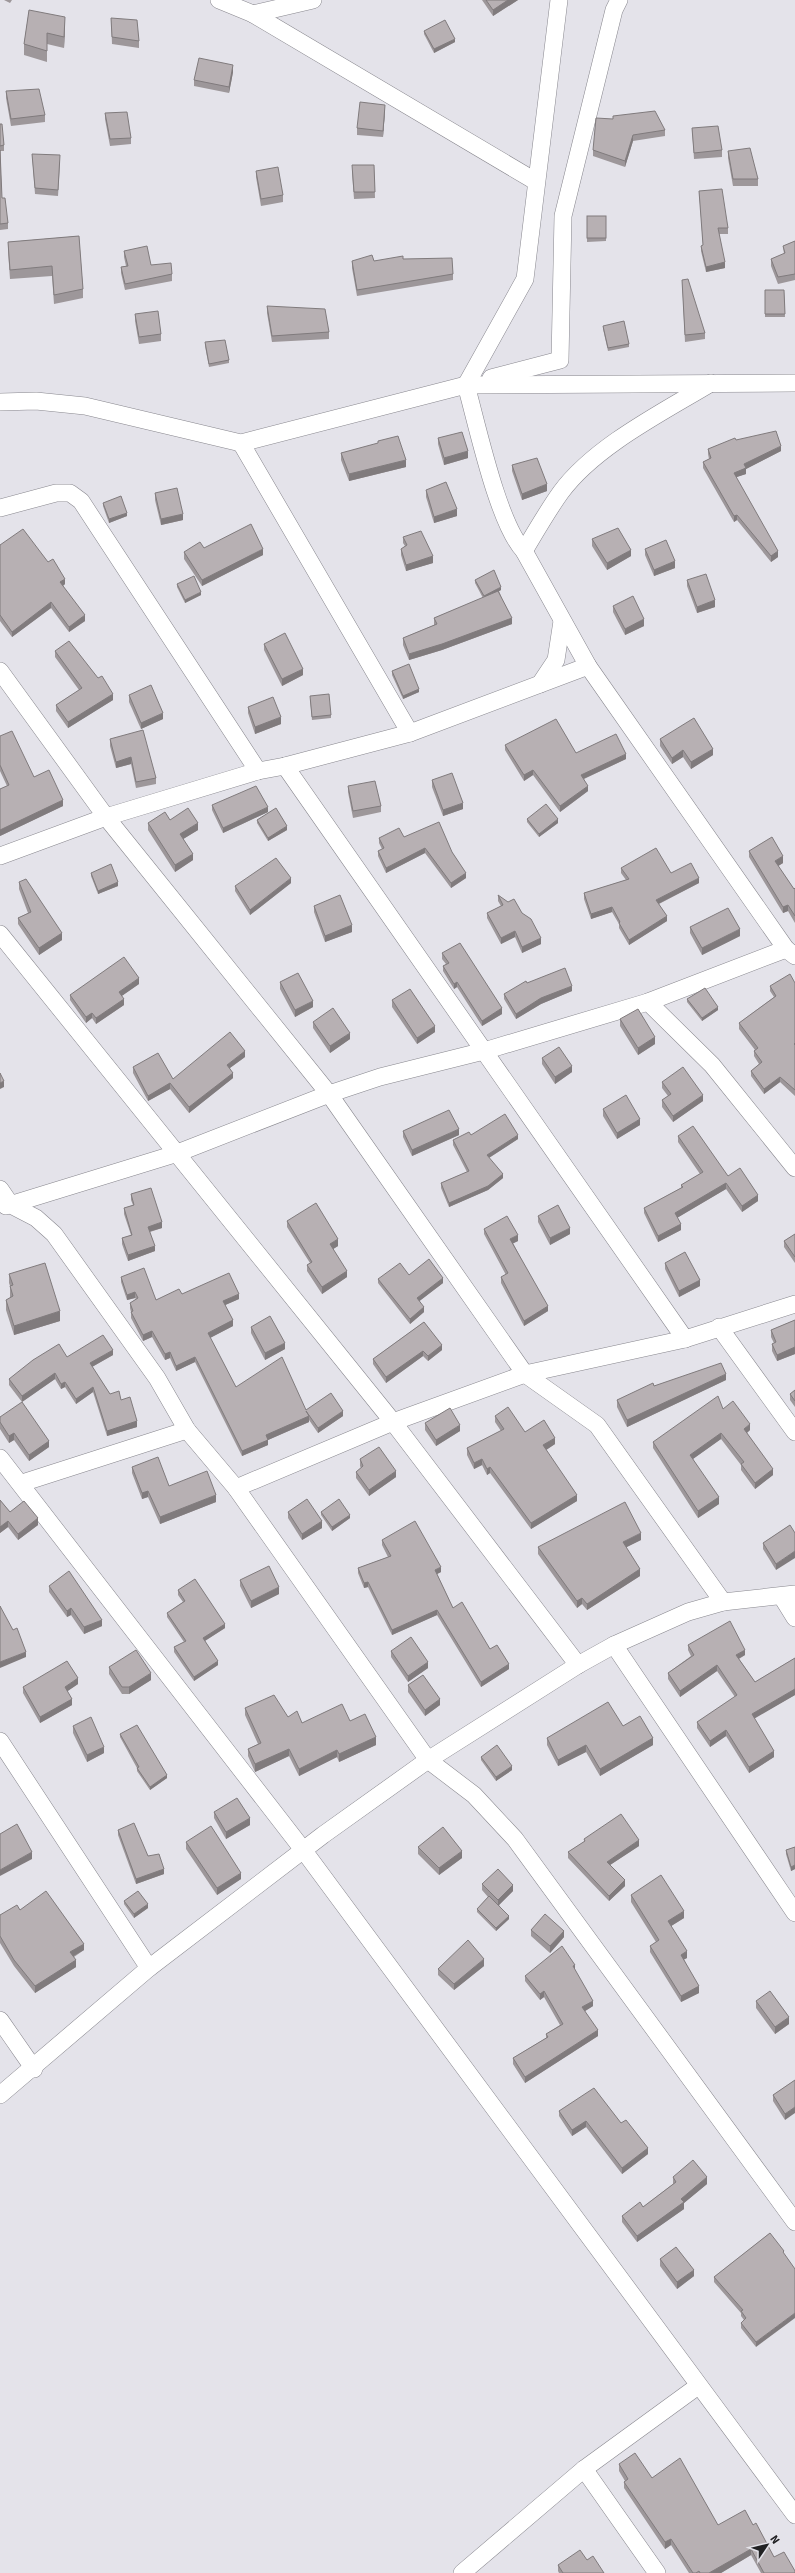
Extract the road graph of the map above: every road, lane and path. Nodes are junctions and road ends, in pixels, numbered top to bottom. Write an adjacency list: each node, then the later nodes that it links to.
1 (219, 0): 5 (street)
2 (313, 0): 5 (street)
3 (559, 0): 6 (street)
4 (619, 0): 9 (street)
5 (253, 14): 6 (street)
6 (535, 182): 9 (street)
7 (711, 383): 8 (street); 9 (street); 13 (street)
8 (795, 383)
9 (466, 385): 11 (street); 13 (street)
10 (0, 402): 11 (street)
11 (241, 443): 18 (street)
12 (0, 508): 20 (street)
13 (524, 551): 14 (street)
14 (562, 621): 15 (street); 17 (street)
15 (588, 666): 17 (street); 24 (street)
16 (0, 670): 21 (street)
17 (540, 684): 18 (street)
18 (410, 733): 19 (street)
19 (285, 766): 20 (street); 26 (street)
20 (258, 771): 21 (street)
21 (106, 817): 22 (street); 27 (street)
22 (0, 856)
23 (0, 934): 28 (street)
24 (791, 953): 25 (street)
25 (648, 1002): 26 (street); 29 (street)
26 (484, 1051): 27 (street); 34 (street)
27 (330, 1094): 28 (street); 35 (street)
28 (175, 1154): 31 (street); 36 (street)
29 (795, 1168)
30 (0, 1189): 31 (street)
31 (6, 1207): 37 (street)
32 (795, 1304): 33 (street)
33 (719, 1327): 34 (street); 38 (street)
34 (685, 1339): 35 (street)
35 (525, 1374): 36 (street); 43 (street)
36 (392, 1422): 41 (street); 46 (street)
37 (187, 1430): 40 (street); 41 (street)
38 (795, 1432)
39 (0, 1459): 40 (street)
40 (22, 1483): 49 (street)
41 (236, 1488): 48 (street)
42 (788, 1596): 43 (street); 44 (street)
43 (723, 1602): 45 (street)
44 (795, 1618)
45 (614, 1645): 46 (street); 50 (street)
46 (578, 1665): 48 (street)
47 (0, 1741): 51 (street)
48 (428, 1760): 49 (street); 55 (street)
49 (304, 1851): 51 (street); 56 (street)
50 (795, 1913)
51 (149, 1968): 53 (street)
52 (0, 2020): 53 (street)
53 (34, 2069): 54 (street)
54 (0, 2095)
55 (795, 2222)
56 (698, 2386): 57 (street); 58 (street)
57 (584, 2469): 59 (street); 60 (street)
58 (795, 2515)
59 (462, 2573)
60 (657, 2573)

